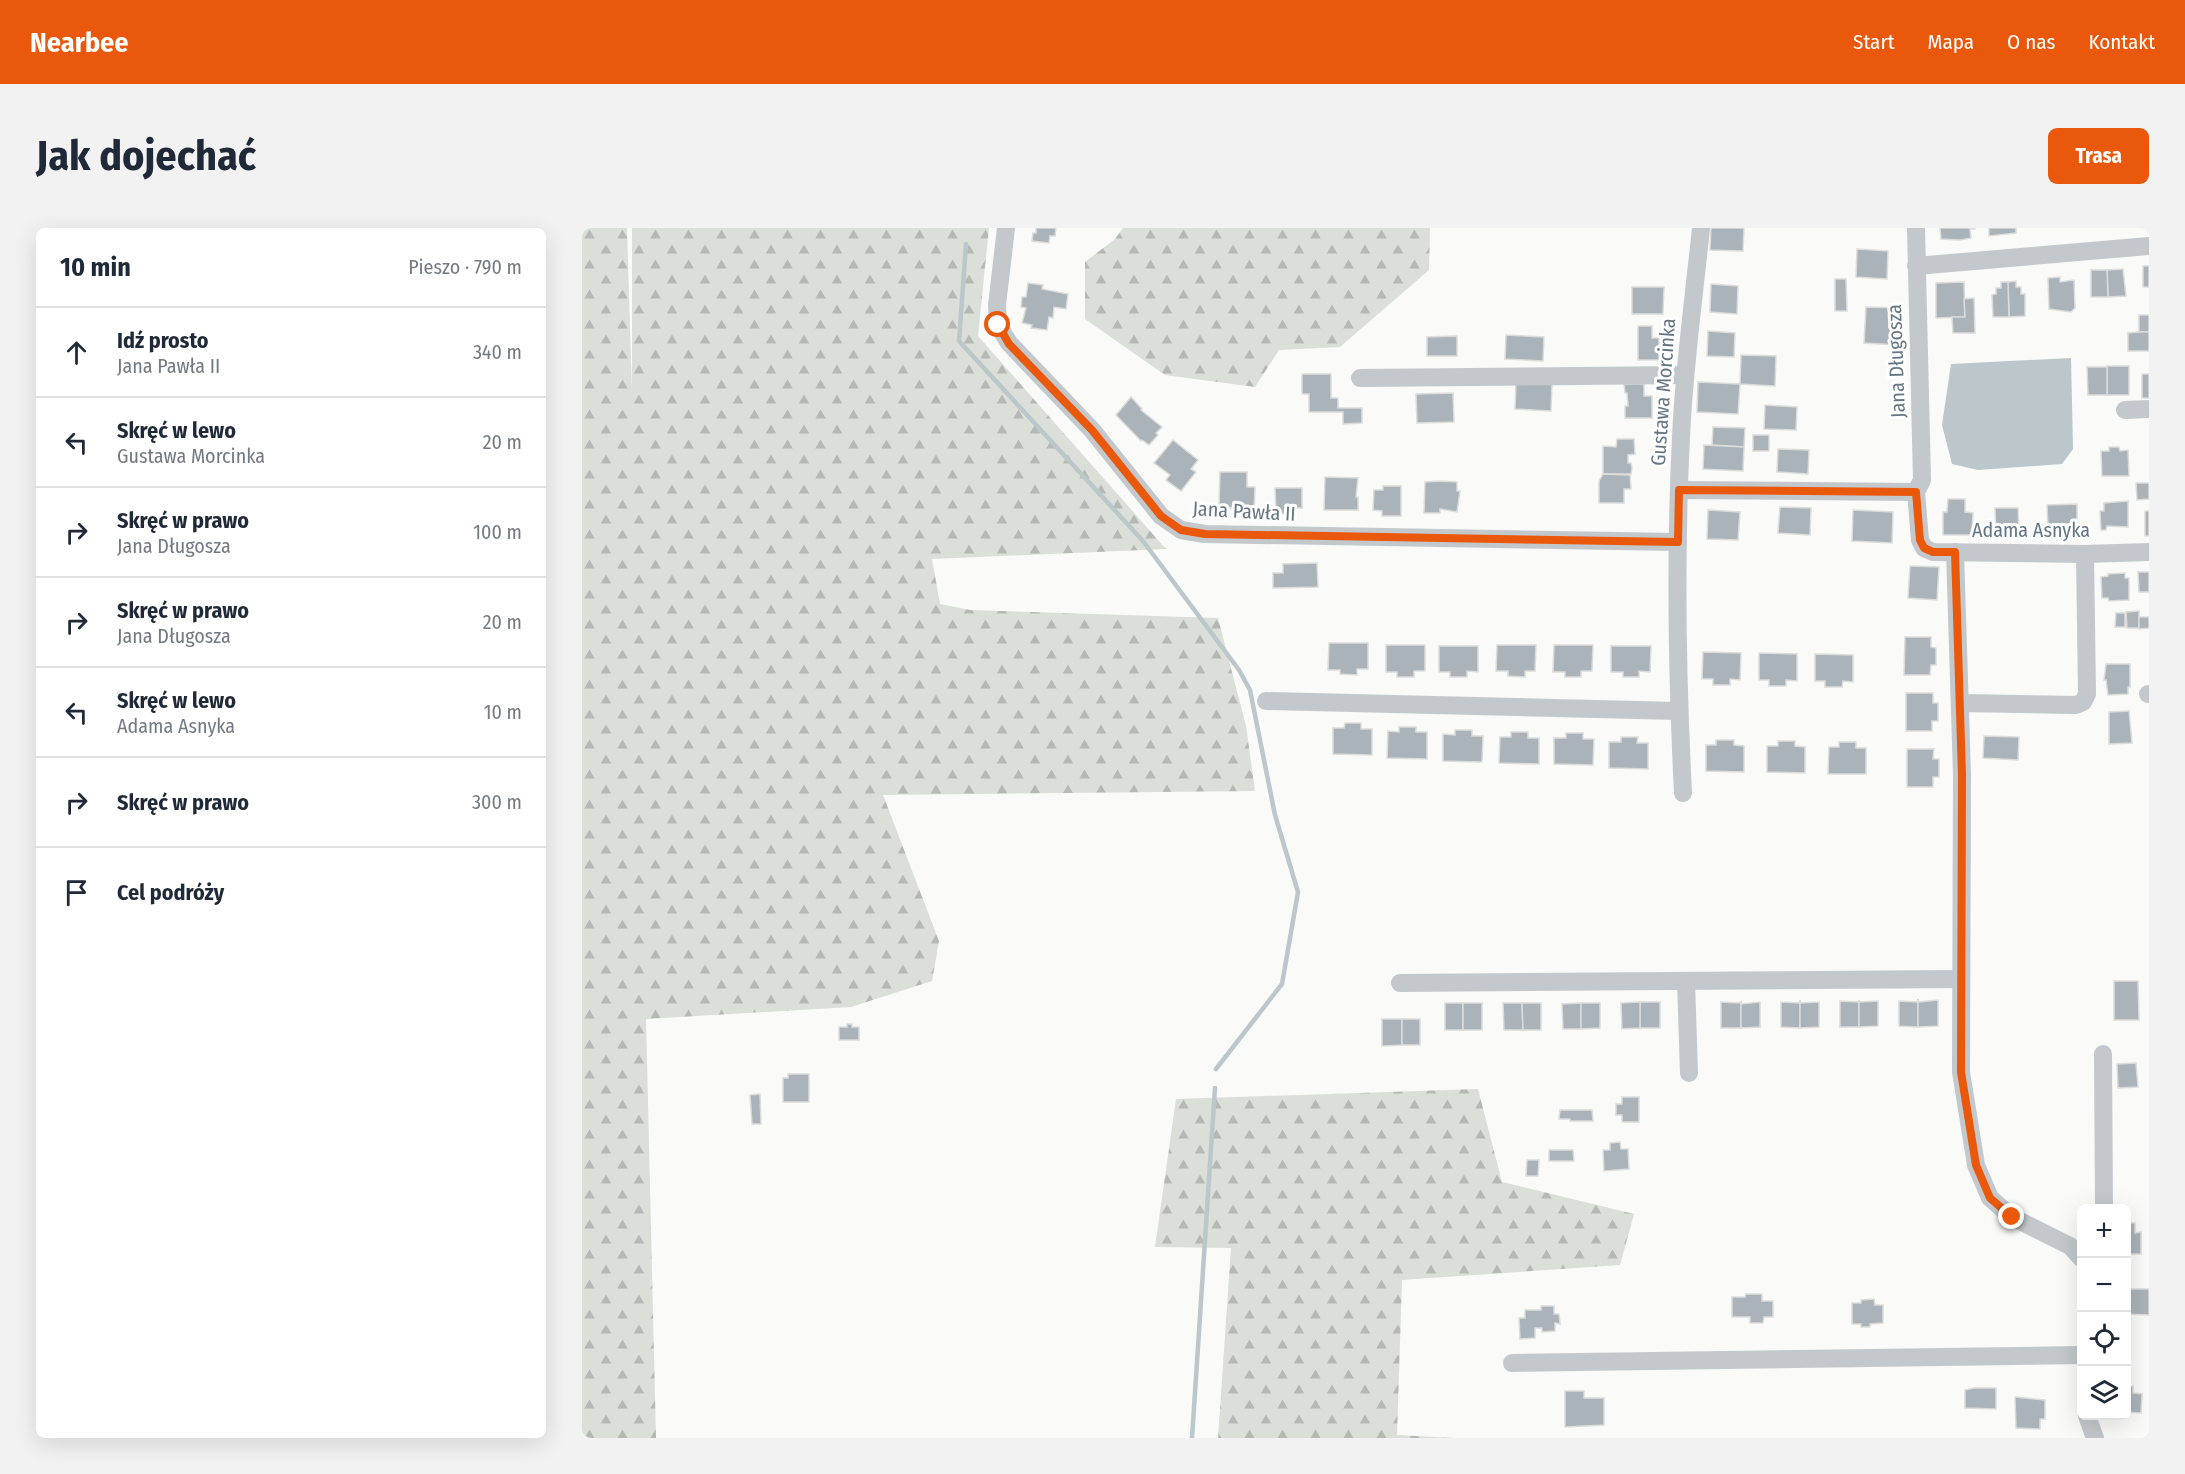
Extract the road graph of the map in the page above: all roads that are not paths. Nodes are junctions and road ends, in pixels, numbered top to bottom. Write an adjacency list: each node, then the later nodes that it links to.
1 (1006, 228): 13 (street, Jana Pawła II)
2 (1701, 228): 6 (street, Gustawa Morcinka)
3 (1916, 228): 5 (street, Jana Długosza)
4 (2149, 246): 5 (street)
5 (1916, 266): 11 (street, Jana Długosza)
6 (1685, 375): 7 (street); 10 (street, Gustawa Morcinka)
7 (1360, 378)
8 (2149, 409): 9 (street)
9 (2126, 410)
10 (1679, 490): 11 (street); 13 (street, Gustawa Morcinka)
11 (1916, 492): 12 (street, Jana Długosza)
12 (1920, 540): 14 (street, Adama Asnyka)
13 (1678, 551): 19 (street, Gustawa Morcinka)
14 (1955, 552): 16 (street, Adama Asnyka); 18 (street)
15 (2149, 552): 16 (street, Adama Asnyka)
16 (2085, 554): 18 (street)
17 (1266, 701): 19 (street)
18 (1960, 703): 21 (street)
19 (1679, 711): 20 (street, Gustawa Morcinka)
20 (1683, 793)
21 (1961, 979): 22 (street); 27 (street)
22 (1686, 981): 23 (street); 25 (street)
23 (1400, 984)
24 (2103, 1054): 26 (street)
25 (1689, 1073)
26 (2104, 1204)
27 (2081, 1258)
28 (2077, 1355): 29 (street)
29 (1512, 1363)
30 (2088, 1420): 31 (street)
31 (2094, 1438)

